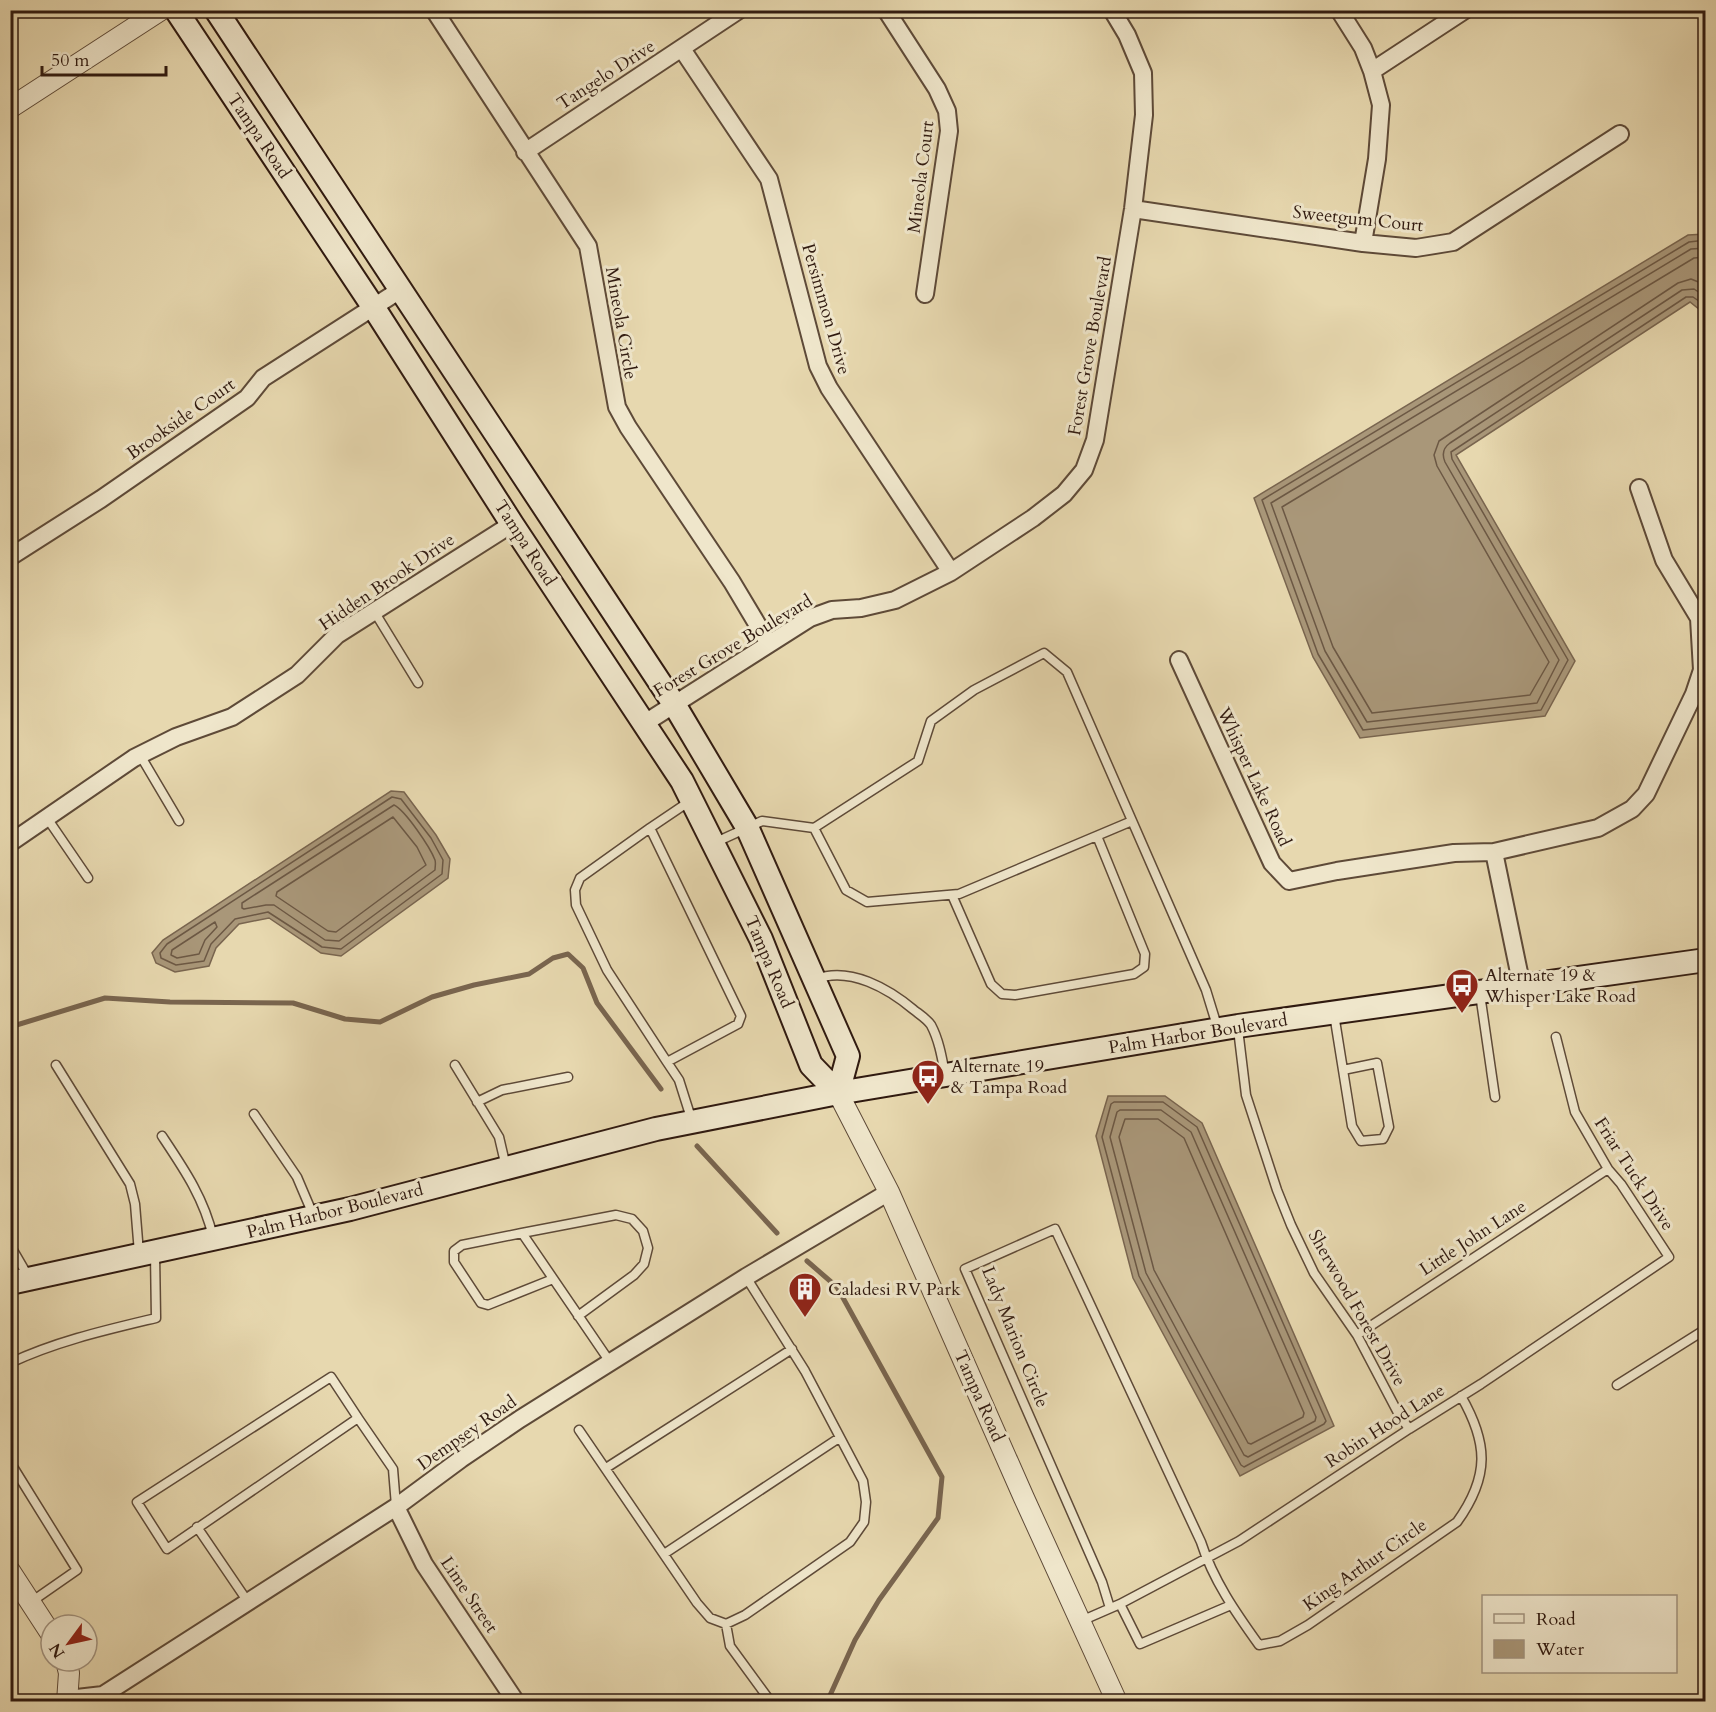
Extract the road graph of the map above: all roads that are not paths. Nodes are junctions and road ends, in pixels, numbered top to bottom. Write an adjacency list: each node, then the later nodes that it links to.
1 (161, 10): 12 (street)
2 (176, 10): 19 (main road, Tampa Road)
3 (216, 10): 17 (main road, Tampa Road)
4 (434, 10): 14 (street, Mineola Circle)
5 (739, 10): 10 (street, Tangelo Drive)
6 (886, 10): 18 (street, Mineola Court)
7 (1112, 10): 15 (street, Forest Grove Boulevard)
8 (1339, 10): 11 (street)
9 (1465, 10): 11 (street)
10 (682, 49): 14 (street, Tangelo Drive); 23 (street, Persimmon Drive)
11 (1372, 70): 16 (street)
12 (10, 108)
13 (1620, 134): 16 (street, Sweetgum Court)
14 (525, 152): 25 (street, Mineola Circle)
15 (1133, 209): 16 (street, Sweetgum Court); 23 (street, Forest Grove Boulevard)
16 (1363, 243)
17 (400, 290): 19 (street, Brookside Court); 28 (main road, Tampa Road)
18 (925, 294)
19 (374, 308): 21 (main road, Tampa Road); 22 (street, Brookside Court)
20 (1639, 488): 41 (street, Whisper Lake Road)
21 (512, 524): 24 (street, Hidden Brook Drive); 29 (main road, Tampa Road)
22 (10, 557)
23 (951, 572): 25 (street, Forest Grove Boulevard)
24 (374, 611): 27 (lane); 30 (street, Hidden Brook Drive)
25 (769, 644): 28 (street, Forest Grove Boulevard)
26 (1179, 660): 41 (street, Whisper Lake Road)
27 (418, 683)
28 (674, 704): 29 (street, Forest Grove Boulevard); 35 (main road, Tampa Road)
29 (645, 723): 31 (main road, Tampa Road)
30 (140, 755): 32 (street, Hidden Brook Drive); 33 (lane)
31 (692, 800): 36 (lane); 40 (main road, Tampa Road)
32 (47, 818): 39 (street, Hidden Brook Drive); 42 (lane)
33 (179, 821)
34 (1132, 821): 37 (lane, Sherwood Forest Drive); 38 (lane); 49 (lane, Sherwood Forest Drive)
35 (747, 827): 37 (lane); 40 (lane); 45 (main road, Tampa Road)
36 (650, 828): 51 (lane); 51 (lane)
37 (814, 828): 43 (lane)
38 (1097, 836): 43 (lane); 43 (lane)
39 (10, 843)
40 (714, 843): 57 (main road, Tampa Road)
41 (1494, 852): 46 (street)
42 (88, 878)
43 (952, 895)
44 (1706, 960): 46 (main road, Palm Harbor Boulevard)
45 (814, 980): 55 (lane); 57 (main road, Tampa Road)
46 (1522, 987): 47 (main road, Palm Harbor Boulevard)
47 (1480, 993): 48 (main road, Palm Harbor Boulevard); 58 (lane)
48 (1334, 1013): 49 (main road, Palm Harbor Boulevard); 54 (lane)
49 (1228, 1028): 55 (main road, Palm Harbor Boulevard); 77 (lane, Sherwood Forest Drive)
50 (1556, 1037): 64 (lane, Friar Tuck Drive)
51 (667, 1062): 61 (lane)
52 (56, 1065): 70 (lane)
53 (455, 1065): 59 (lane)
54 (1343, 1070): 54 (lane)
55 (946, 1075): 57 (main road, Palm Harbor Boulevard)
56 (568, 1077): 59 (lane)
57 (838, 1093): 61 (main road, Palm Harbor Boulevard); 65 (street, Tampa Road)
58 (1495, 1097)
59 (477, 1102): 63 (lane)
60 (254, 1114): 66 (lane)
61 (692, 1122): 63 (main road, Palm Harbor Boulevard)
62 (162, 1136): 68 (lane)
63 (506, 1167): 66 (main road, Palm Harbor Boulevard)
64 (1608, 1169): 71 (lane, Friar Tuck Drive); 77 (lane, Little John Lane)
65 (889, 1192): 72 (street, Dempsey Road); 100 (street, Tampa Road)
66 (314, 1217): 68 (main road, Palm Harbor Boulevard)
67 (522, 1233): 73 (lane); 73 (lane); 75 (lane)
68 (214, 1240): 70 (main road, Palm Harbor Boulevard)
69 (10, 1245): 74 (lane)
70 (147, 1255): 74 (main road, Palm Harbor Boulevard); 80 (lane)
71 (1669, 1257): 82 (lane, Robin Hood Lane)
72 (746, 1277): 78 (lane); 79 (street, Dempsey Road)
73 (553, 1279): 75 (lane)
74 (20, 1281)
75 (578, 1316): 79 (lane)
76 (1706, 1329): 81 (lane)
77 (1357, 1335): 84 (lane, Sherwood Forest Drive)
78 (792, 1349): 86 (lane); 88 (lane)
79 (610, 1362): 89 (street, Dempsey Road)
80 (10, 1363)
81 (1617, 1385)
82 (1461, 1396): 84 (lane, Robin Hood Lane); 97 (lane, King Arthur Circle)
83 (358, 1418): 89 (lane); 90 (lane); 90 (lane)
84 (1408, 1429): 92 (lane, Robin Hood Lane)
85 (579, 1430): 88 (lane)
86 (839, 1438): 91 (lane); 101 (lane)
87 (10, 1462): 94 (lane)
88 (606, 1468): 91 (lane)
89 (396, 1507): 95 (street, Dempsey Road); 104 (street, Lime Street)
90 (197, 1527): 95 (lane)
91 (664, 1554): 101 (lane)
92 (1206, 1558): 96 (lane, Robin Hood Lane); 97 (lane, King Arthur Circle); 98 (lane, Lady Marion Circle)
93 (10, 1571): 94 (street)
94 (31, 1602): 99 (street)
95 (248, 1602): 103 (street, Dempsey Road)
96 (1120, 1604): 97 (lane); 98 (lane, Robin Hood Lane)
97 (1231, 1605)
98 (1110, 1608): 100 (lane, Robin Hood Lane)
99 (39, 1615)
100 (1081, 1622): 106 (street, Tampa Road)
101 (726, 1624): 105 (lane)
102 (69, 1673): 103 (street)
103 (68, 1700)
104 (516, 1701)
105 (771, 1701)
106 (1117, 1701)

